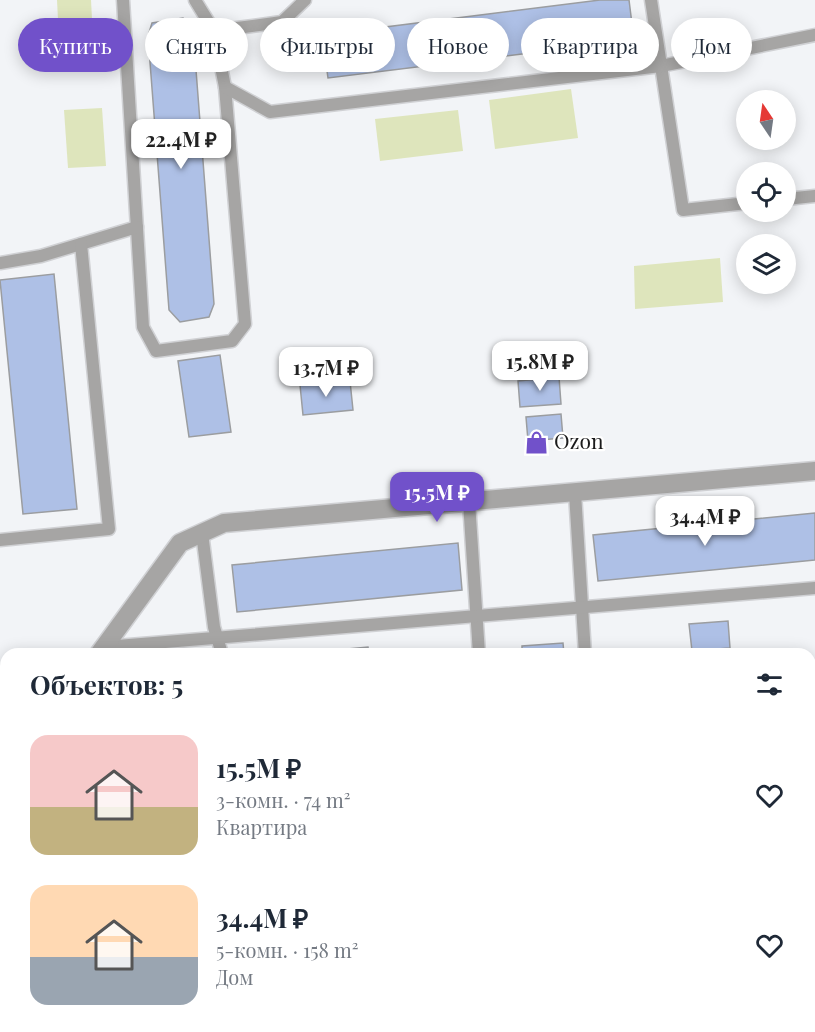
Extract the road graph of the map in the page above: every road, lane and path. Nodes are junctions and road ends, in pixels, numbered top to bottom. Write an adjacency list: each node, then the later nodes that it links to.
1 (123, 0): 14 (lane)
2 (195, 0): 5 (lane)
3 (305, 0): 6 (lane)
4 (651, 0): 8 (lane)
5 (206, 18)
6 (248, 26)
7 (815, 35): 8 (lane)
8 (661, 66): 10 (lane); 13 (lane)
9 (222, 72): 10 (lane)
10 (225, 87): 14 (lane)
11 (815, 196): 12 (lane)
12 (796, 198)
13 (736, 204)
14 (137, 227): 15 (lane)
15 (81, 244): 16 (lane); 21 (lane)
16 (0, 262)
17 (815, 471): 18 (street)
18 (575, 493): 19 (street); 23 (lane)
19 (469, 502): 20 (street); 24 (lane)
20 (202, 533): 25 (lane); 26 (street)
21 (0, 540)
22 (815, 588): 23 (lane)
23 (582, 608): 24 (lane); 30 (lane)
24 (477, 616): 25 (lane); 29 (lane)
25 (218, 638): 27 (lane); 28 (lane)
26 (106, 648)
27 (136, 648)
28 (220, 648)
29 (479, 648)
30 (585, 648)

